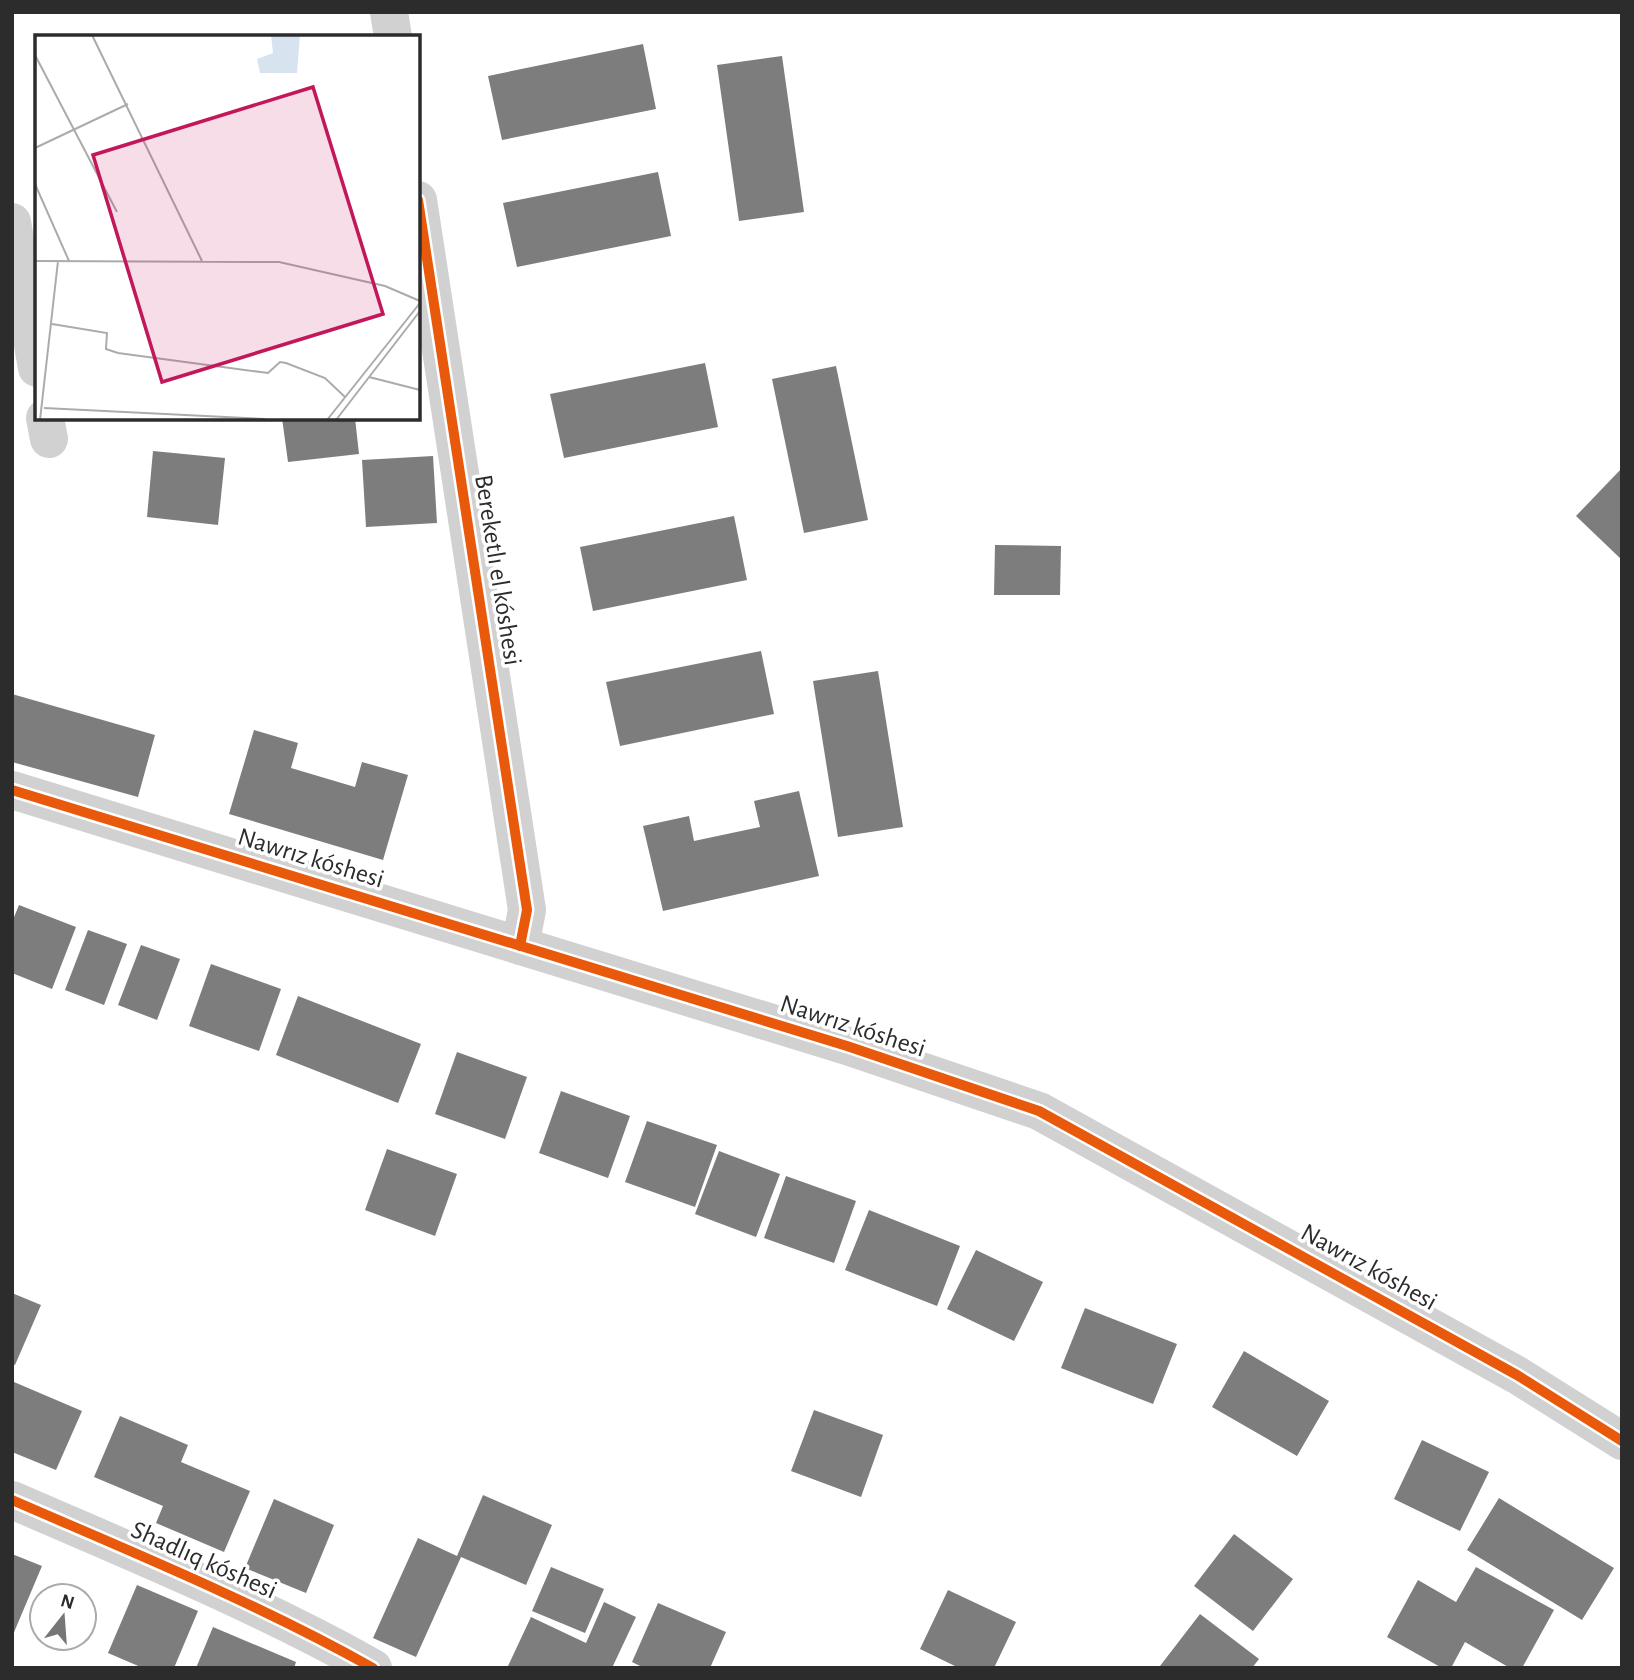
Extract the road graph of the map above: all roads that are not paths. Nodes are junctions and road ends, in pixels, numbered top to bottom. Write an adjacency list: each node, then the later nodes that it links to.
1 (389, 12): 2 (street)
2 (393, 35)
3 (420, 213): 7 (street, Bereketlı el kóshesi)
4 (12, 222): 5 (street)
5 (35, 356)
6 (12, 790): 7 (street, Nawrız kóshesi)
7 (520, 946): 8 (street, Nawrız kóshesi)
8 (1622, 1441)
9 (12, 1500): 10 (street, Shadlıq kóshesi)
10 (373, 1668)

